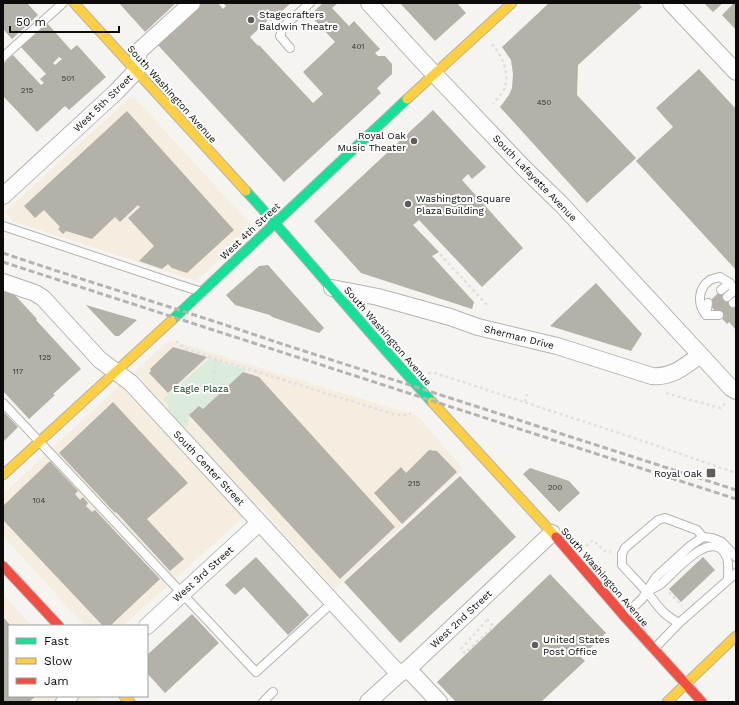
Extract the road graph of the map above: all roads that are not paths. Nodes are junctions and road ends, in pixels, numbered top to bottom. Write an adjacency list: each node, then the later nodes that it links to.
1 (62, 3): 9 (lane)
2 (74, 3): 10 (main road, South Washington Avenue)
3 (192, 3): 10 (street, West 5th Street)
4 (310, 3): 8 (lane)
5 (369, 3): 12 (street, South Lafayette Avenue)
6 (512, 3): 12 (main road, West 4th Street)
7 (671, 3): 11 (street)
8 (290, 48)
9 (3, 57)
10 (136, 72): 13 (street, West 5th Street); 14 (main road, South Washington Avenue)
11 (736, 72)
12 (435, 74): 14 (main road, West 4th Street); 25 (street, South Lafayette Avenue)
13 (3, 196)
14 (275, 223): 17 (main road, South Washington Avenue); 20 (main road, West 4th Street)
15 (3, 226): 20 (lane)
16 (3, 282): 26 (street, South Center Street)
17 (332, 288): 25 (street, Sherman Drive); 32 (main road, South Washington Avenue)
18 (734, 288): 19 (lane); 21 (lane); 24 (lane)
19 (721, 290)
20 (202, 291): 26 (main road, West 4th Street)
21 (727, 297)
22 (708, 303): 24 (lane)
23 (717, 312): 24 (lane)
24 (706, 315)
25 (700, 355): 27 (street, South Lafayette Avenue)
26 (116, 372): 29 (main road, West 4th Street); 31 (street, South Center Street)
27 (736, 391)
28 (3, 402): 29 (lane)
29 (39, 442): 30 (main road, West 4th Street); 39 (lane)
30 (3, 475)
31 (259, 523): 39 (street, West 3rd Street); 40 (street, South Center Street)
32 (552, 533): 41 (main road, South Washington Avenue); 47 (street, West 2nd Street)
33 (703, 538): 34 (lane); 38 (lane); 38 (lane)
34 (736, 557)
35 (3, 566): 43 (main road)
36 (736, 573): 37 (lane)
37 (728, 580): 38 (lane); 42 (lane)
38 (647, 591): 41 (lane); 42 (lane)
39 (182, 593): 40 (lane); 44 (street, West 3rd Street)
40 (332, 603): 47 (street, South Center Street)
41 (624, 616): 46 (main road, South Washington Avenue)
42 (680, 623): 46 (lane)
43 (58, 625)
44 (148, 625)
45 (736, 636): 48 (main road)
46 (654, 650): 48 (main road, South Washington Avenue)
47 (403, 672): 51 (street, West 2nd Street); 52 (street, South Center Street)
48 (685, 684): 53 (main road); 54 (main road, South Washington Avenue)
49 (273, 692): 50 (lane)
50 (263, 702)
51 (368, 702)
52 (439, 702)
53 (667, 702)
54 (702, 702)

